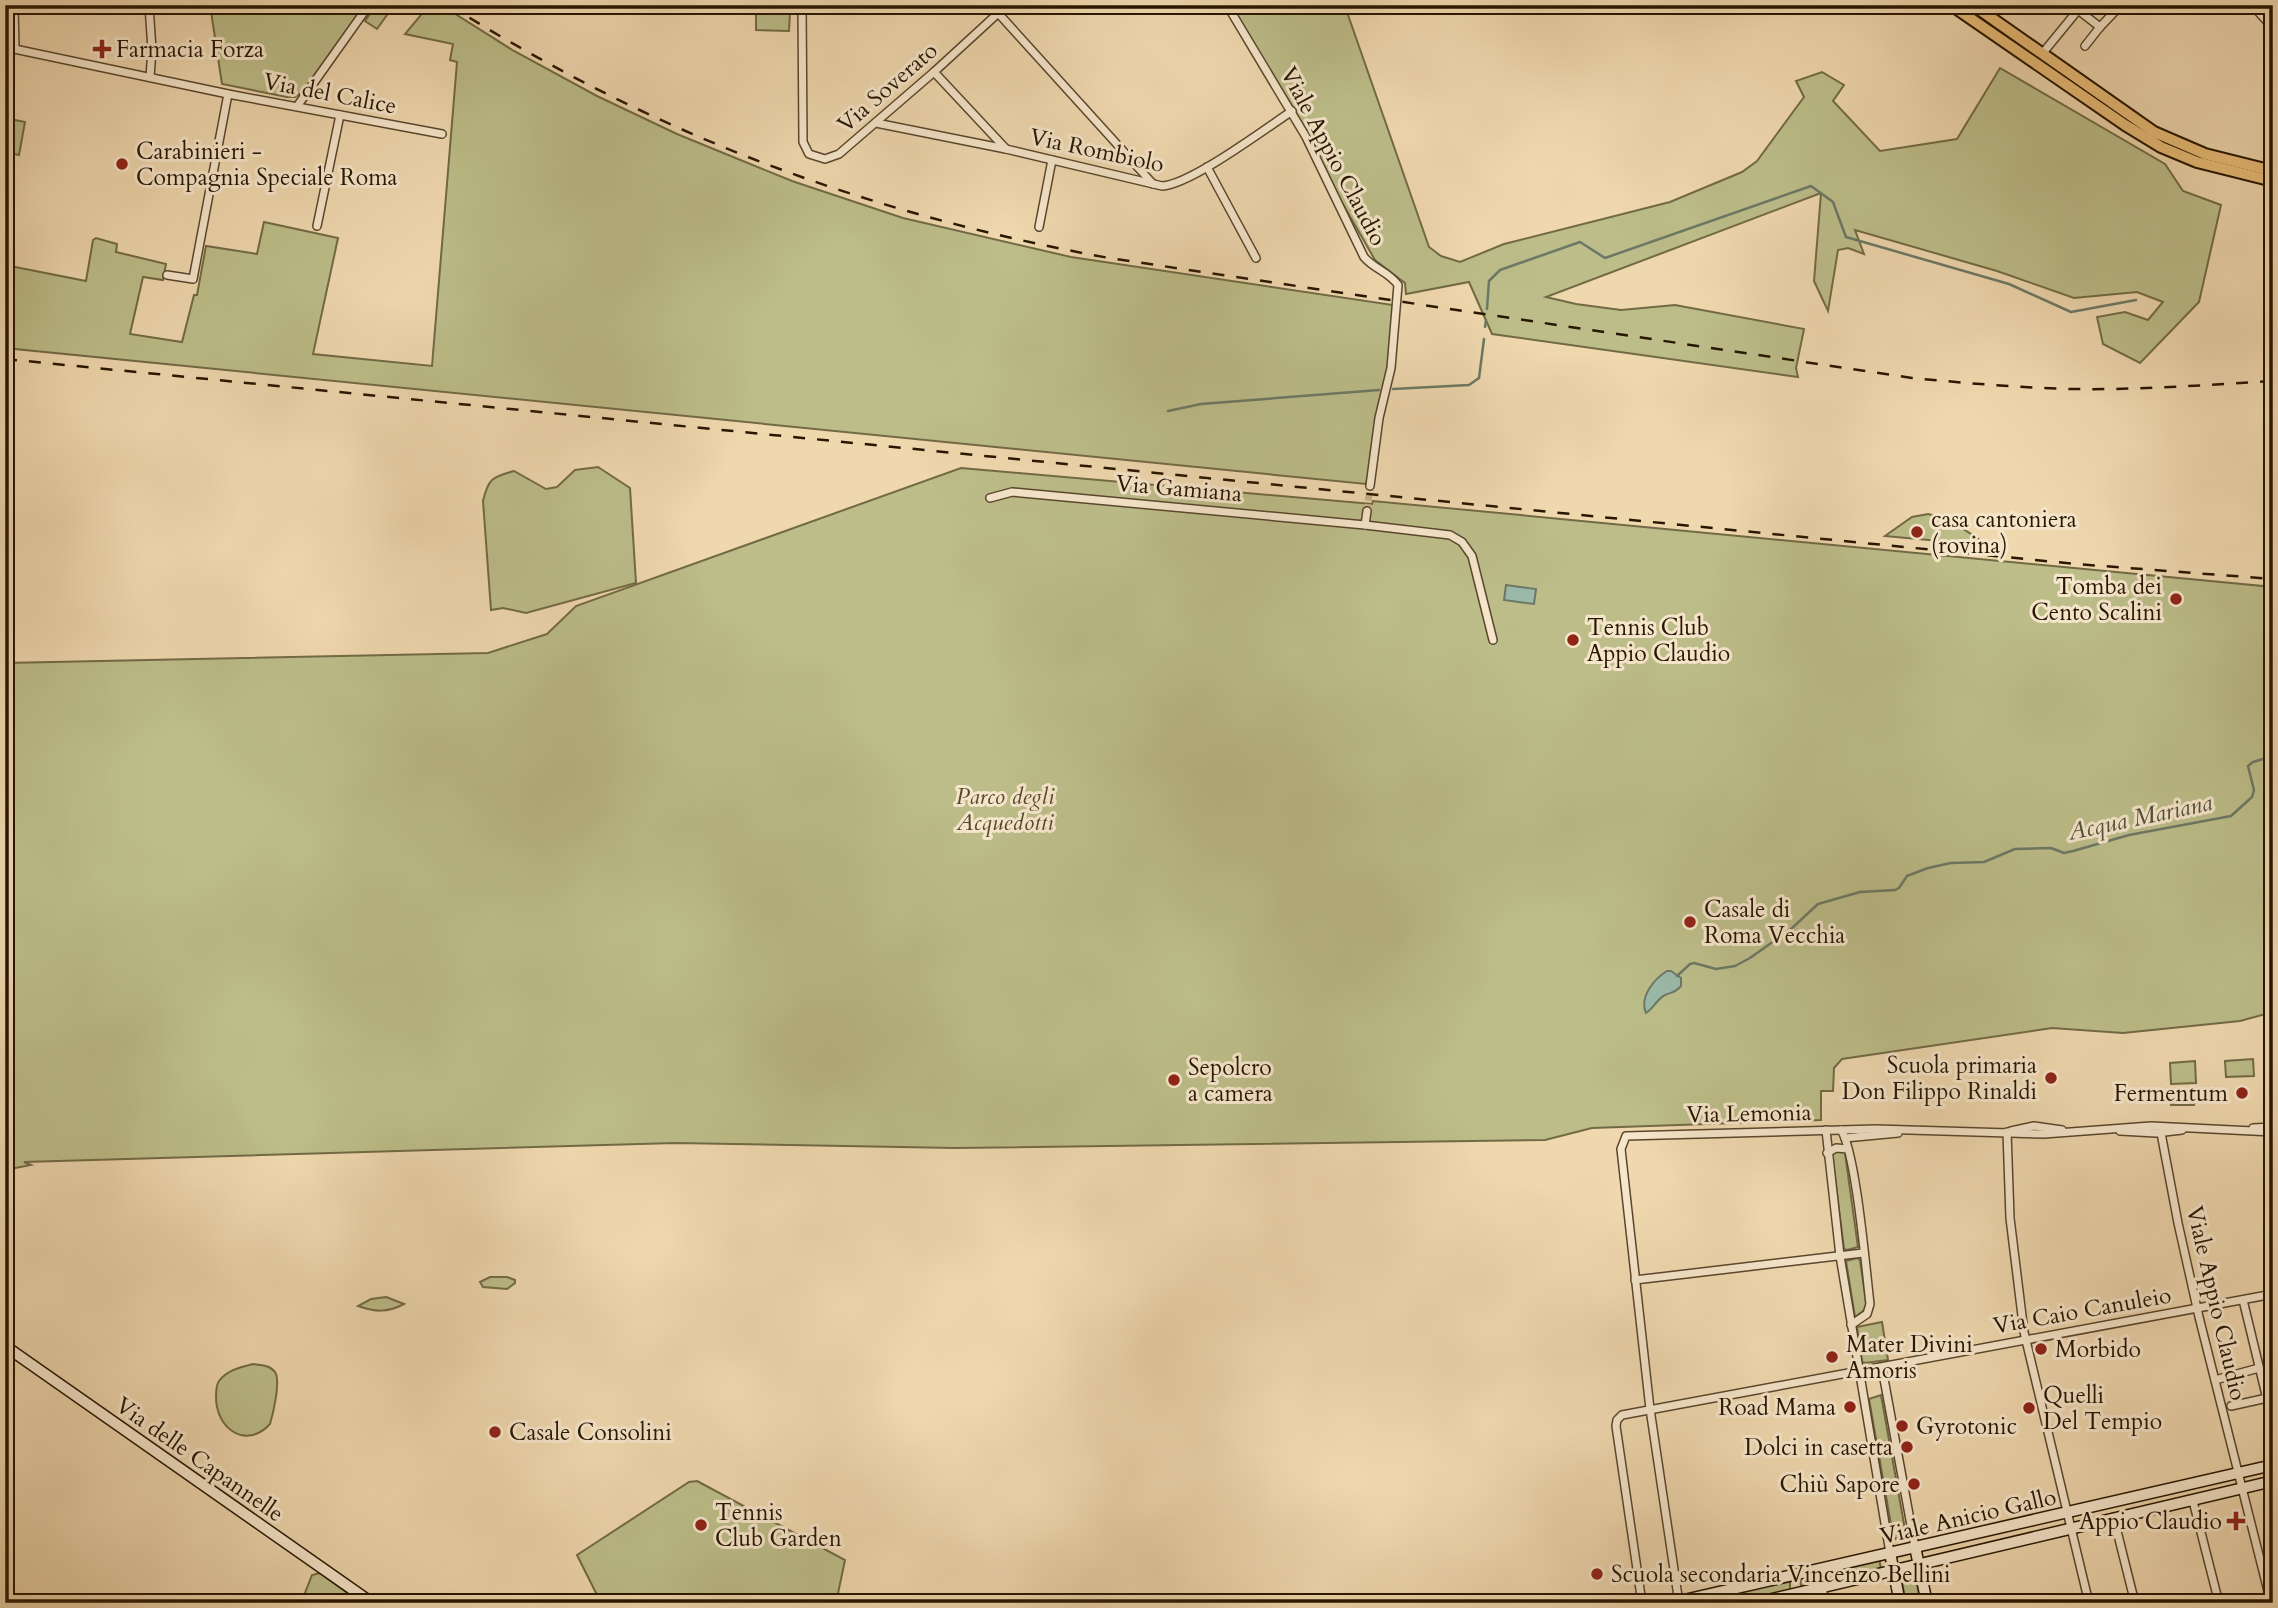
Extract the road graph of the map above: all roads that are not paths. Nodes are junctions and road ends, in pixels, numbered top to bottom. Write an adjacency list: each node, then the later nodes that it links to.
1 (14, 5): 16 (street)
2 (149, 5): 19 (street)
3 (369, 5): 21 (street)
4 (802, 5): 24 (street, Via Soverato)
5 (1007, 5): 11 (street, Via Soverato)
6 (1227, 5): 22 (street, Viale Appio Claudio)
7 (1951, 5): 30 (main road)
8 (1972, 5): 17 (main road)
9 (2121, 5): 12 (street)
10 (2252, 5): 13 (street)
11 (998, 13): 18 (street, Via Soverato); 31 (street)
12 (2100, 27): 14 (street); 17 (street)
13 (2273, 28)
14 (2085, 46)
15 (5, 47): 16 (street, Via del Calice)
16 (15, 48): 19 (street, Via del Calice)
17 (2042, 54): 29 (main road)
18 (934, 72): 24 (street, Via Soverato); 26 (street)
19 (150, 77): 20 (street, Via del Calice)
20 (228, 94): 21 (street, Via del Calice); 35 (street)
21 (298, 105): 23 (street, Via del Calice)
22 (1292, 111): 28 (street, Via Rombiolo); 36 (street, Viale Appio Claudio)
23 (340, 115): 25 (street, Via del Calice); 32 (street)
24 (876, 123): 26 (street, Via Rombiolo)
25 (442, 134)
26 (1006, 149): 27 (street, Via Rombiolo)
27 (1052, 160): 31 (street, Via Rombiolo); 33 (street)
28 (1207, 167): 31 (street, Via Rombiolo); 34 (street)
29 (2273, 171)
30 (2273, 181)
31 (1154, 185)
32 (317, 226)
33 (1039, 227)
34 (1255, 258)
35 (167, 275)
36 (1370, 486)
37 (990, 498): 39 (street, Via Gamiana)
38 (1367, 510): 39 (street)
39 (1365, 525): 40 (street)
40 (1493, 640)
41 (2273, 1126): 44 (street, Via Lemonia)
42 (2150, 1129): 43 (street, Via Lemonia); 46 (street, Via Lemonia); 48 (street, Via Lemonia)
43 (2186, 1129): 44 (street, Via Lemonia); 48 (street, Via Lemonia)
44 (2246, 1129): 47 (street, Via Lemonia)
45 (1826, 1130): 49 (street, Via Lemonia); 51 (street); 54 (street, Via Lemonia)
46 (2007, 1132): 49 (street, Via Lemonia); 59 (street)
47 (2273, 1132)
48 (2161, 1133): 57 (street, Viale Appio Claudio)
49 (1843, 1134): 50 (street)
50 (1848, 1150): 51 (street); 52 (street)
51 (1827, 1153): 53 (street)
52 (1863, 1253): 53 (street); 58 (street)
53 (1840, 1256): 54 (street); 58 (street)
54 (1635, 1280): 67 (street)
55 (2273, 1294): 56 (street, Via Caio Canuleio)
56 (2243, 1300): 57 (street, Via Caio Canuleio); 62 (street)
57 (2198, 1309): 59 (street, Via Caio Canuleio); 64 (street, Viale Appio Claudio)
58 (1851, 1325): 63 (street)
59 (2025, 1340): 61 (street, Via Caio Canuleio); 74 (street)
60 (5, 1346): 85 (street, Via delle Capannelle)
61 (1882, 1368): 63 (street, Via Caio Canuleio); 77 (street)
62 (2259, 1368): 64 (street); 65 (street)
63 (1858, 1373): 67 (street, Via Caio Canuleio); 78 (street)
64 (2215, 1380): 70 (street, Viale Appio Claudio)
65 (2267, 1398): 66 (street); 68 (street)
66 (2231, 1406)
67 (1650, 1409): 84 (street); 86 (street, Via Caio Canuleio)
68 (2273, 1424)
69 (2273, 1465): 70 (street, Viale Anicio Gallo)
70 (2238, 1474): 72 (street, Viale Appio Claudio); 74 (street, Viale Anicio Gallo)
71 (2273, 1481): 72 (street, Viale Anicio Gallo)
72 (2242, 1489): 73 (street, Viale Anicio Gallo); 94 (street, Viale Appio Claudio)
73 (2193, 1501): 75 (street, Viale Anicio Gallo); 93 (street)
74 (2066, 1513): 76 (street); 77 (street, Viale Anicio Gallo)
75 (2114, 1519): 76 (street, Viale Anicio Gallo); 92 (street)
76 (2070, 1529): 79 (street, Viale Anicio Gallo); 91 (street)
77 (1915, 1547): 78 (street, Viale Anicio Gallo); 79 (street)
78 (1890, 1553): 80 (street); 81 (street, Viale Anicio Gallo)
79 (1919, 1564): 80 (street, Viale Anicio Gallo); 90 (street)
80 (1893, 1570): 82 (street, Viale Anicio Gallo); 89 (street)
81 (1794, 1575): 83 (street); 84 (street, Viale Anicio Gallo)
82 (1822, 1587): 83 (street, Viale Anicio Gallo); 88 (street)
83 (1798, 1593): 87 (street, Viale Anicio Gallo)
84 (1676, 1602)
85 (372, 1603)
86 (1642, 1603)
87 (1755, 1603)
88 (1825, 1603)
89 (1900, 1603)
90 (1927, 1603)
91 (2089, 1603)
92 (2135, 1603)
93 (2219, 1603)
94 (2271, 1603)

